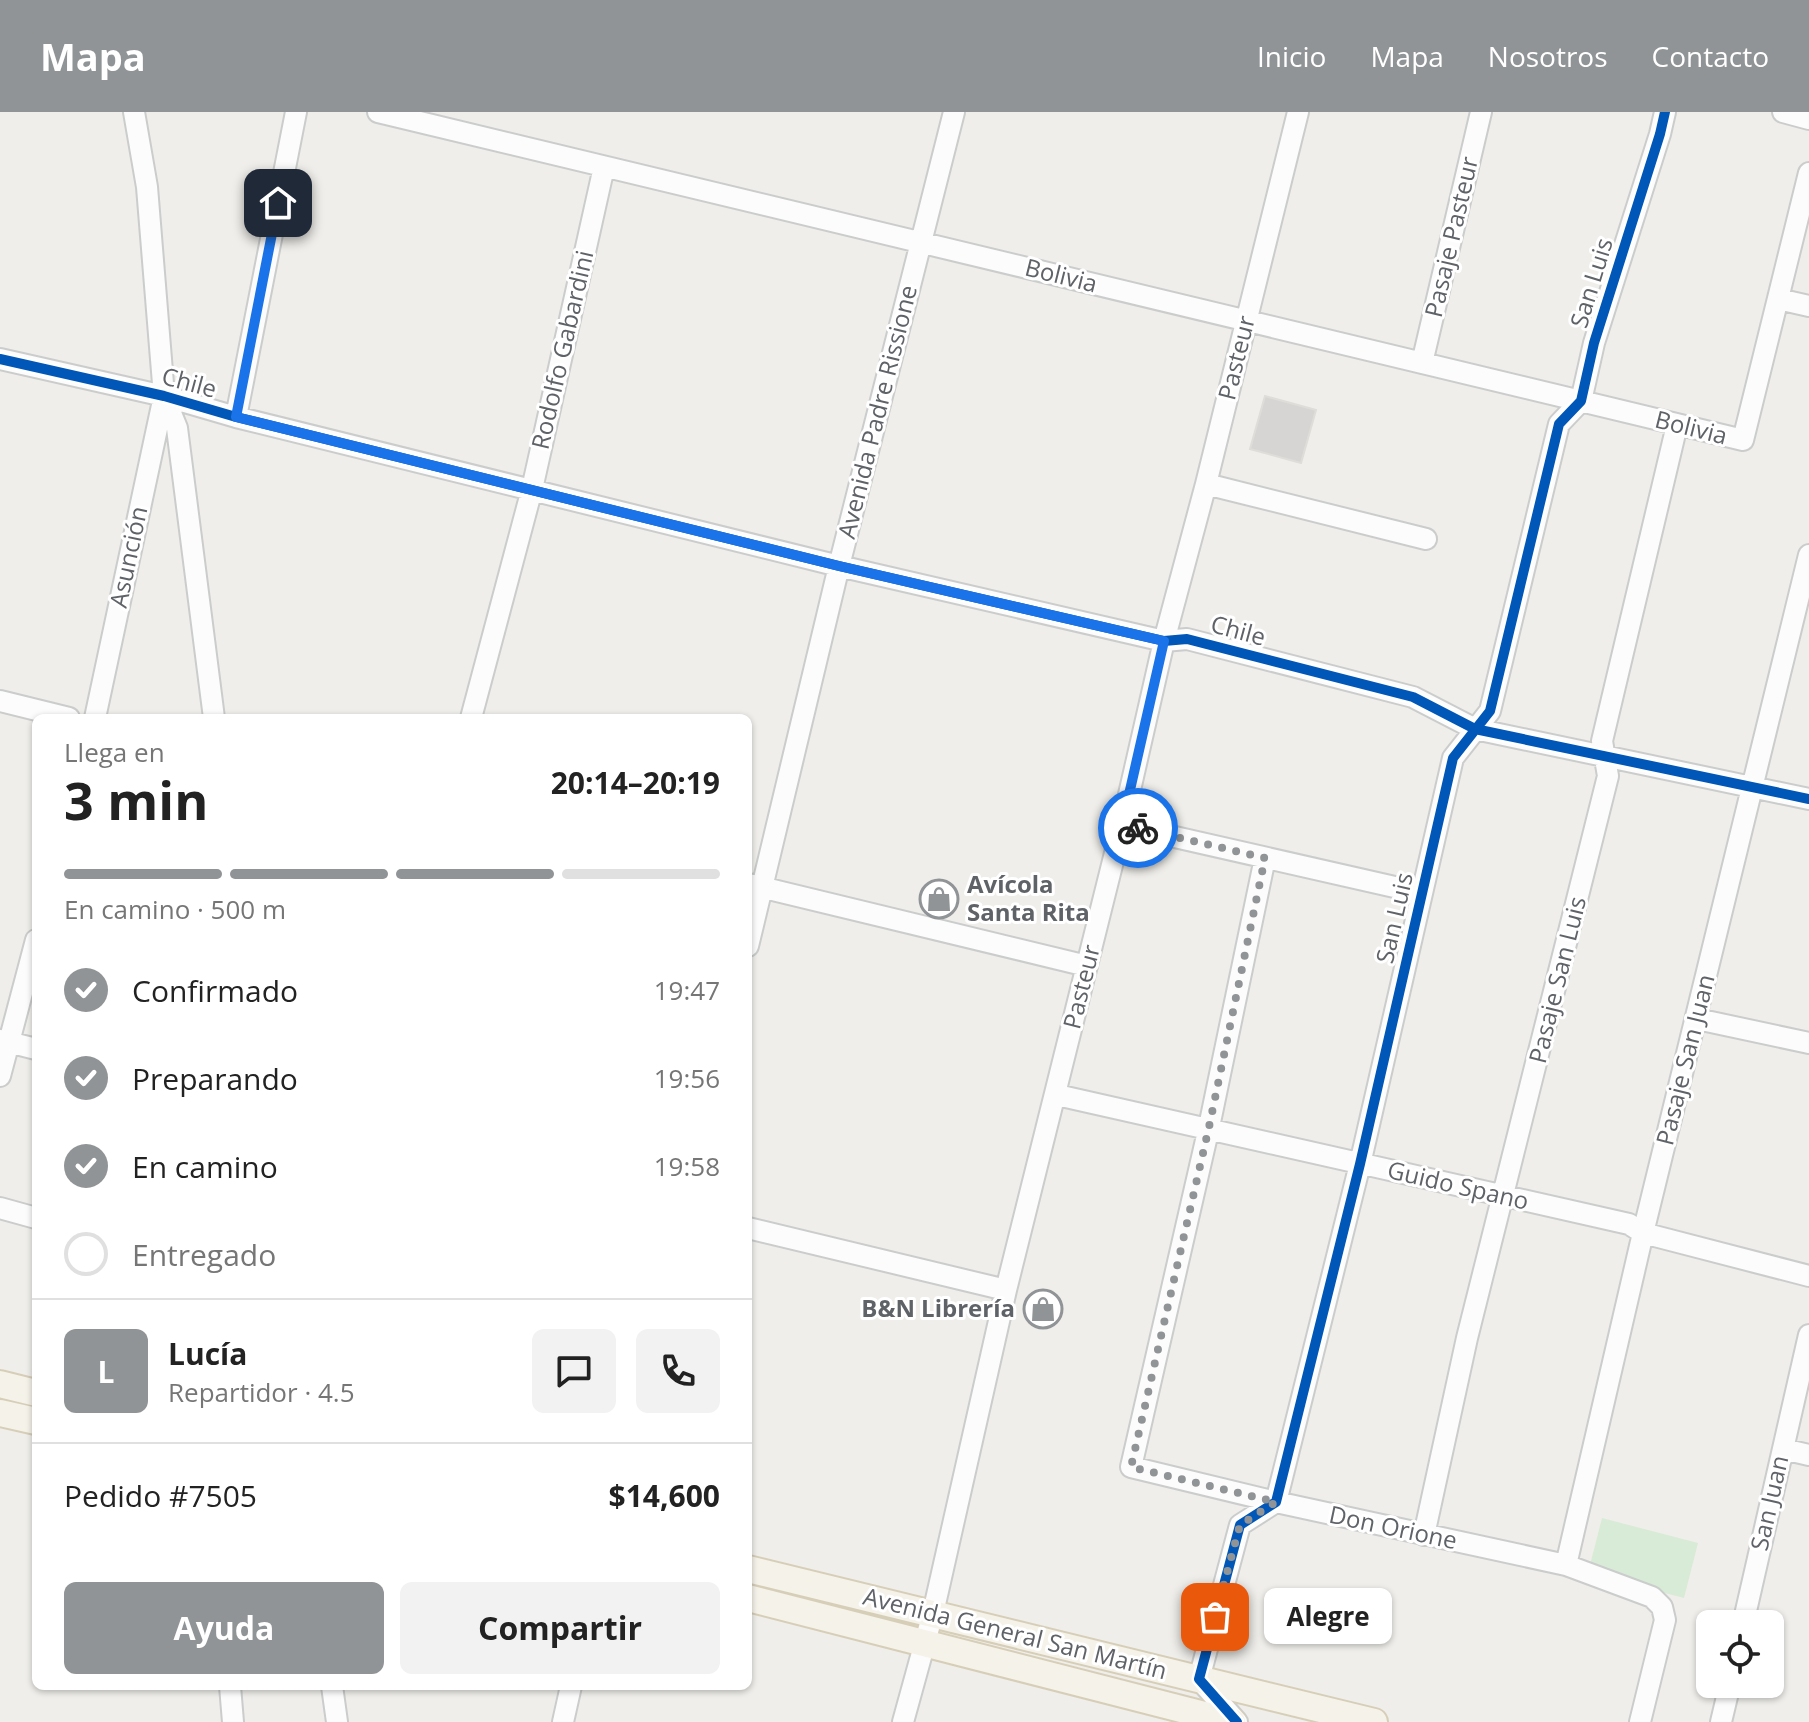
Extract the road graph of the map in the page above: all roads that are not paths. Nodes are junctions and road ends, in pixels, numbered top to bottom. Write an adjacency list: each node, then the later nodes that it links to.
1 (134, 112): 18 (street)
2 (296, 112): 20 (street)
3 (378, 112): 10 (street, Bolivia)
4 (954, 112): 12 (street, Avenida Padre Rissione)
5 (1298, 112): 15 (street, Pasteur)
6 (1481, 112): 17 (street, Pasaje Pasteur)
7 (1665, 112): 19 (street, San Luis)
8 (1783, 112): 9 (street)
9 (1809, 119)
10 (604, 167): 12 (street, Bolivia); 23 (street, Rodolfo Gabardini)
11 (1809, 173): 13 (street)
12 (921, 242): 15 (street, Bolivia); 26 (street, Avenida Padre Rissione)
13 (1778, 299): 14 (street); 21 (street, Bolivia)
14 (1809, 306)
15 (1246, 321): 17 (street, Bolivia); 22 (street, Pasteur)
16 (0, 359): 18 (street, Chile)
17 (1422, 363): 19 (street, Bolivia)
18 (164, 396): 20 (street, Chile); 30 (street, Asunción); 31 (street)
19 (1581, 401): 21 (street, Bolivia); 33 (street, San Luis)
20 (236, 417): 23 (street, Chile)
21 (1677, 425): 34 (street, Pasaje San Luis)
22 (1206, 484): 24 (street); 27 (street, Pasteur)
23 (532, 489): 26 (street, Chile); 32 (street, Rodolfo Gabardini)
24 (1426, 539)
25 (1809, 555): 35 (street, Pasaje San Juan)
26 (839, 566): 27 (street, Chile); 39 (street, Avenida Padre Rissione)
27 (1164, 641): 33 (street, Chile); 37 (street, Pasteur)
28 (0, 701): 29 (street)
29 (53, 714)
30 (96, 714)
31 (213, 714)
32 (472, 714)
33 (1475, 729): 34 (street, Chile); 40 (street, San Luis)
34 (1605, 757): 35 (street, Chile); 52 (street, Pasaje San Luis)
35 (1753, 788): 36 (street, Chile); 44 (street, Pasaje San Juan)
36 (1809, 799)
37 (1122, 825): 38 (street); 43 (street, Pasteur)
38 (1265, 858): 40 (street); 50 (street)
39 (755, 885): 41 (street, Avenida Padre Rissione); 43 (street)
40 (1421, 893): 51 (street, San Luis)
41 (752, 911)
42 (32, 953): 45 (street)
43 (1087, 966): 49 (street, Pasteur)
44 (1697, 1019): 46 (street); 56 (street, Pasaje San Juan)
45 (4, 1041): 47 (street); 48 (street)
46 (1809, 1043)
47 (32, 1048)
48 (0, 1076)
49 (1057, 1095): 50 (street, Guido Spano); 58 (street, Pasteur)
50 (1209, 1127): 51 (street, Guido Spano); 66 (street, Don Orione)
51 (1360, 1164): 52 (street, Guido Spano); 66 (street, San Luis)
52 (1504, 1197): 56 (street, Guido Spano); 67 (street, Pasaje San Luis)
53 (0, 1208): 54 (street)
54 (32, 1217)
55 (752, 1229): 58 (street)
56 (1643, 1233): 57 (street, Guido Spano); 68 (street, Pasaje San Juan)
57 (1809, 1276)
58 (1006, 1290): 72 (street, Pasteur)
59 (1809, 1335): 64 (street, San Juan)
60 (0, 1384): 61 (main road)
61 (32, 1392)
62 (0, 1413): 63 (main road)
63 (32, 1420)
64 (1783, 1449): 65 (street); 71 (street, San Juan)
65 (1809, 1455)
66 (1276, 1502): 67 (street, Don Orione); 74 (street)
67 (1424, 1535): 68 (street, Don Orione)
68 (1566, 1565): 85 (street, Don Orione)
69 (752, 1570): 72 (main road, Avenida General San Martín)
70 (752, 1599): 73 (main road, Avenida General San Martín)
71 (1746, 1610)
72 (933, 1613): 73 (street, Pasteur); 74 (main road, Avenida General San Martín)
73 (924, 1643): 82 (street, Pasteur); 83 (main road, Avenida General San Martín)
74 (1199, 1679): 83 (street); 84 (main road, Avenida General San Martín)
75 (230, 1690): 79 (street)
76 (333, 1690): 80 (street)
77 (570, 1690): 81 (street)
78 (1727, 1698): 86 (street)
79 (233, 1722)
80 (337, 1722)
81 (563, 1722)
82 (903, 1722)
83 (1234, 1722)
84 (1374, 1722)
85 (1640, 1722)
86 (1721, 1722)

